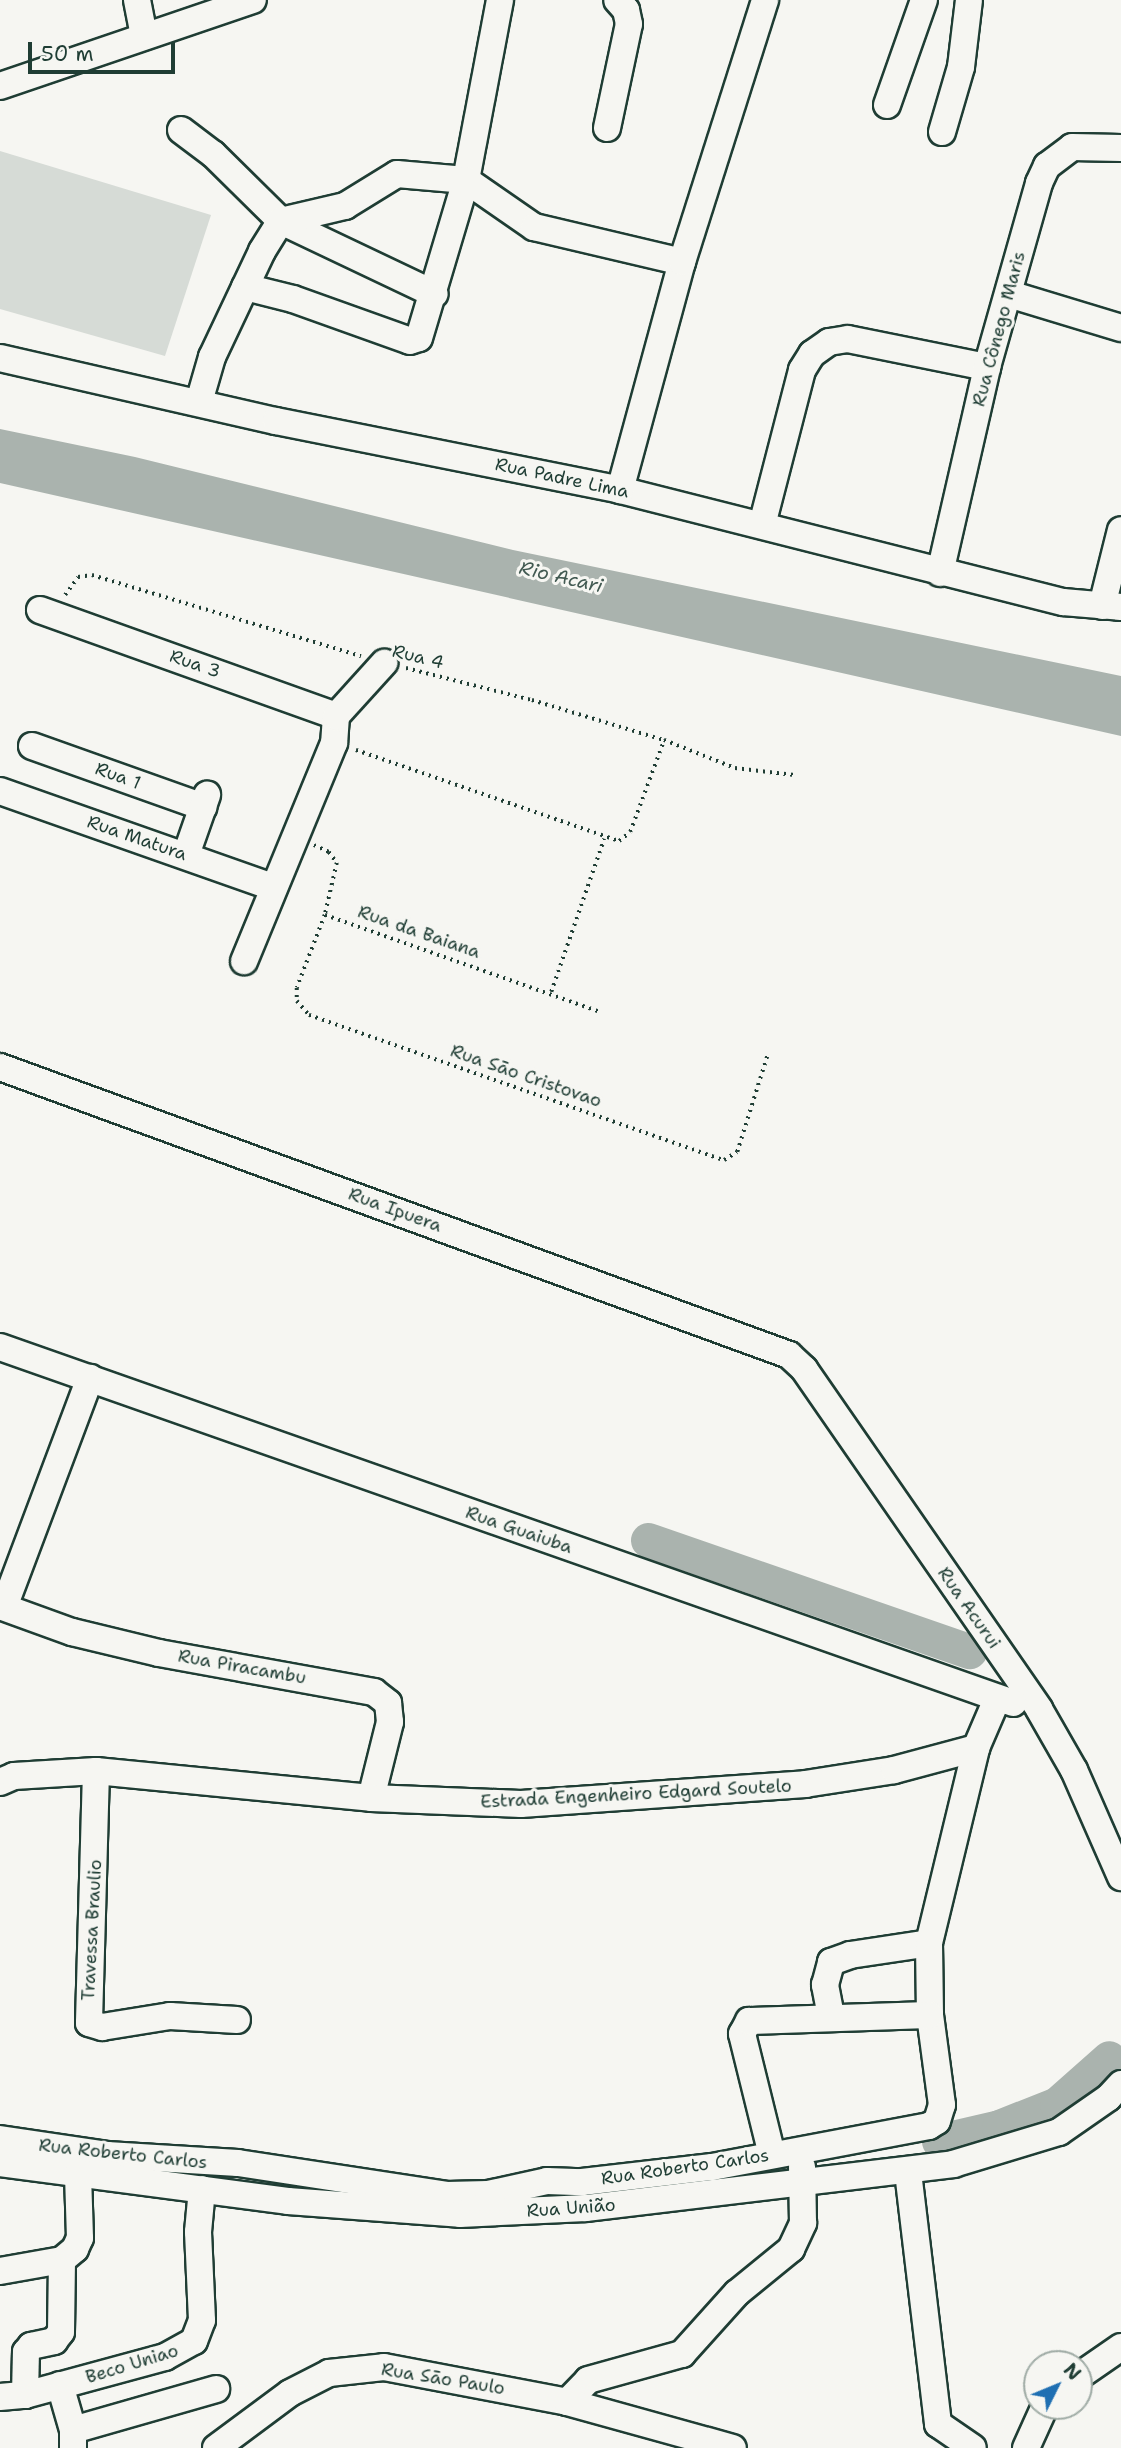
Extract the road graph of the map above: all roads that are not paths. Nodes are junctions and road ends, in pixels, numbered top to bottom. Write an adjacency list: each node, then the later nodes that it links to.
1 (137, 0): 8 (street)
2 (253, 0): 8 (street)
3 (500, 0): 15 (street)
4 (617, 0): 11 (street)
5 (765, 0): 17 (street)
6 (924, 0): 10 (street)
7 (969, 0): 13 (street)
8 (144, 36): 9 (street)
9 (0, 86)
10 (887, 104)
11 (607, 128)
12 (181, 130): 16 (street)
13 (943, 132)
14 (1121, 149): 20 (street, Rua Cônego Maris)
15 (466, 180): 16 (street); 17 (street); 19 (street)
16 (281, 221): 18 (street); 19 (street)
17 (682, 262): 25 (street)
18 (245, 287): 19 (street); 24 (street)
19 (435, 294)
20 (1009, 294): 21 (street); 23 (street, Rua Cônego Maris)
21 (1121, 328)
22 (0, 358): 24 (street, Rua Padre Lima)
23 (987, 367): 26 (street); 28 (street, Rua Cônego Maris)
24 (199, 402): 25 (street, Rua Padre Lima)
25 (620, 490): 26 (street, Rua Padre Lima)
26 (762, 525): 28 (street, Rua Padre Lima)
27 (1121, 530): 29 (street)
28 (940, 573): 29 (street, Rua Padre Lima)
29 (1112, 606)
30 (47, 613): 32 (street, Rua 3)
31 (384, 663): 32 (street)
32 (335, 729): 36 (street)
33 (32, 746): 35 (street, Rua 1)
34 (0, 791): 35 (street, Rua Matura)
35 (186, 855): 36 (street, Rua Matura)
36 (274, 887): 37 (street)
37 (244, 961)
38 (0, 1067): 40 (street, Rua Ipuera)
39 (0, 1347): 41 (street, Rua Guaiuba)
40 (789, 1355): 44 (street, Rua Acurui)
41 (90, 1378): 42 (street); 43 (street, Rua Guaiuba)
42 (2, 1606): 48 (street, Rua Piracambu)
43 (997, 1699): 44 (street, Rua Guaiuba); 45 (street, Rua Roberto Carlos)
44 (1039, 1709): 49 (street, Rua Acurui)
45 (976, 1748): 48 (street, Estrada Engenheiro Edgard Soutelo); 50 (street, Rua Roberto Carlos)
46 (96, 1771): 47 (street, Estrada Engenheiro Edgard Soutelo); 48 (street, Estrada Engenheiro Edgard Soutelo); 53 (street, Travessa Braulio)
47 (0, 1782)
48 (371, 1798)
49 (1121, 1877)
50 (929, 1943): 51 (street, Rua Roberto Carlos); 52 (street)
51 (930, 2015): 52 (street); 56 (street, Rua Roberto Carlos)
52 (831, 2016): 57 (street)
53 (237, 2020)
54 (1121, 2084): 61 (street, Rua União)
55 (0, 2139): 59 (street, Rua Roberto Carlos)
56 (799, 2150): 57 (street, Rua Roberto Carlos); 62 (street)
57 (772, 2155): 64 (street, Rua Roberto Carlos)
58 (0, 2163): 59 (street, Rua União)
59 (96, 2168): 60 (street, Rua Roberto Carlos); 63 (street, Rua União); 66 (street)
60 (293, 2172): 64 (street, Rua Roberto Carlos); 65 (street)
61 (908, 2172): 62 (street, Rua União); 78 (street)
62 (804, 2183): 64 (street, Rua União); 73 (street)
63 (202, 2189): 65 (street, Rua União); 70 (street, Beco Uniao)
64 (346, 2192): 65 (street, Rua União)
65 (288, 2201)
66 (62, 2260): 67 (street); 72 (street)
67 (0, 2271)
68 (1121, 2347): 69 (street)
69 (1093, 2366)
70 (60, 2385): 72 (street, Beco Uniao); 75 (street)
71 (216, 2389): 75 (street)
72 (12, 2396)
73 (567, 2402): 76 (street, Rua Sāo Paulo); 77 (street, Rua Sāo Paulo)
74 (1039, 2420): 79 (street)
75 (73, 2439)
76 (216, 2448)
77 (733, 2448)
78 (973, 2448)
79 (1026, 2448)

